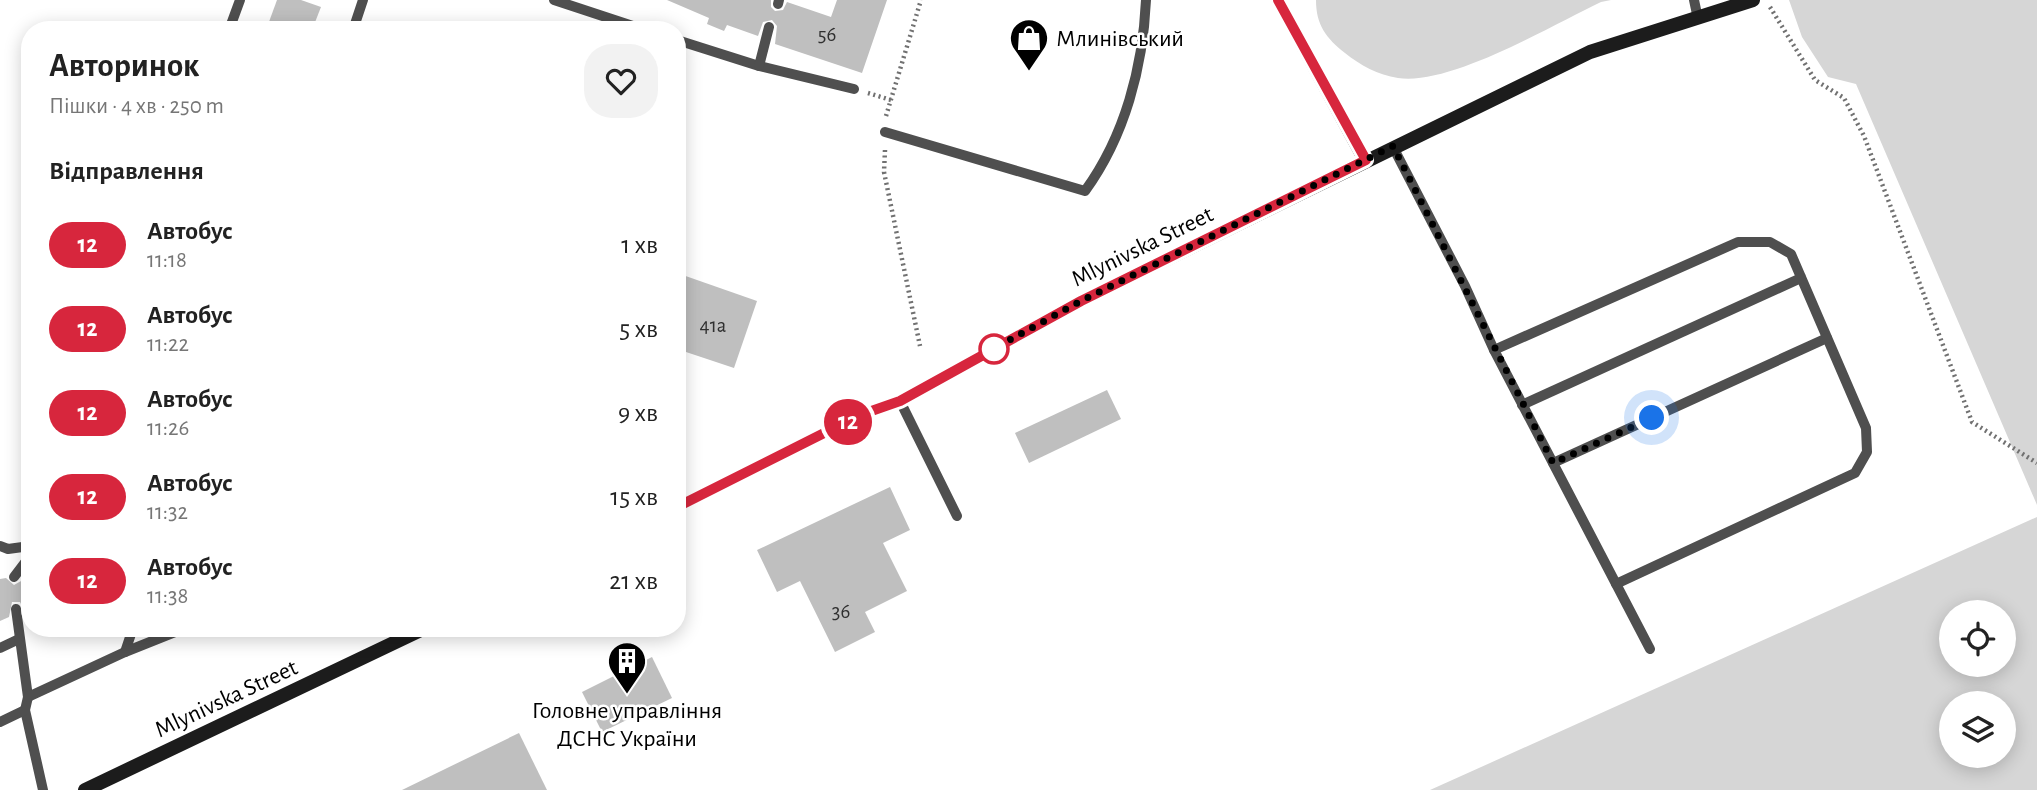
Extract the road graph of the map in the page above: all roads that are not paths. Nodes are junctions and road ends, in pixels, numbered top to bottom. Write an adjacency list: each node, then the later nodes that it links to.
1 (240, 0): 9 (lane)
2 (363, 0): 10 (lane)
3 (554, 0): 11 (lane)
4 (1146, 0): 16 (lane)
5 (1278, 0): 18 (main road)
6 (1694, 0): 8 (lane)
7 (1753, 0): 8 (main road, Mlynivska Street)
8 (1698, 19): 17 (main road, Mlynivska Street)
9 (232, 21)
10 (356, 21)
11 (618, 21)
12 (769, 27): 14 (lane)
13 (686, 43): 14 (lane)
14 (759, 66): 15 (lane)
15 (854, 89)
16 (885, 132)
17 (1393, 146): 18 (main road, Mlynivska Street); 21 (lane)
18 (1366, 160): 22 (main road, Mlynivska Street)
19 (1801, 278): 20 (lane); 21 (lane); 23 (lane)
20 (1827, 338): 24 (lane); 31 (lane)
21 (1494, 350): 23 (lane)
22 (900, 401): 25 (main road, Mlynivska Street); 26 (lane)
23 (1522, 405): 24 (lane)
24 (1553, 463): 31 (lane)
25 (686, 502)
26 (957, 516)
27 (0, 546): 28 (lane)
28 (21, 547)
29 (21, 568): 30 (lane)
30 (14, 577)
31 (1616, 584): 38 (lane)
32 (16, 609): 36 (lane)
33 (130, 637): 39 (lane)
34 (162, 637): 39 (lane)
35 (406, 637): 44 (main road, Mlynivska Street)
36 (19, 639): 37 (lane); 40 (lane)
37 (0, 648)
38 (1650, 649)
39 (125, 652): 40 (lane)
40 (29, 697): 41 (lane)
41 (25, 710): 42 (lane); 43 (lane)
42 (0, 722)
43 (43, 790)
44 (85, 790)

